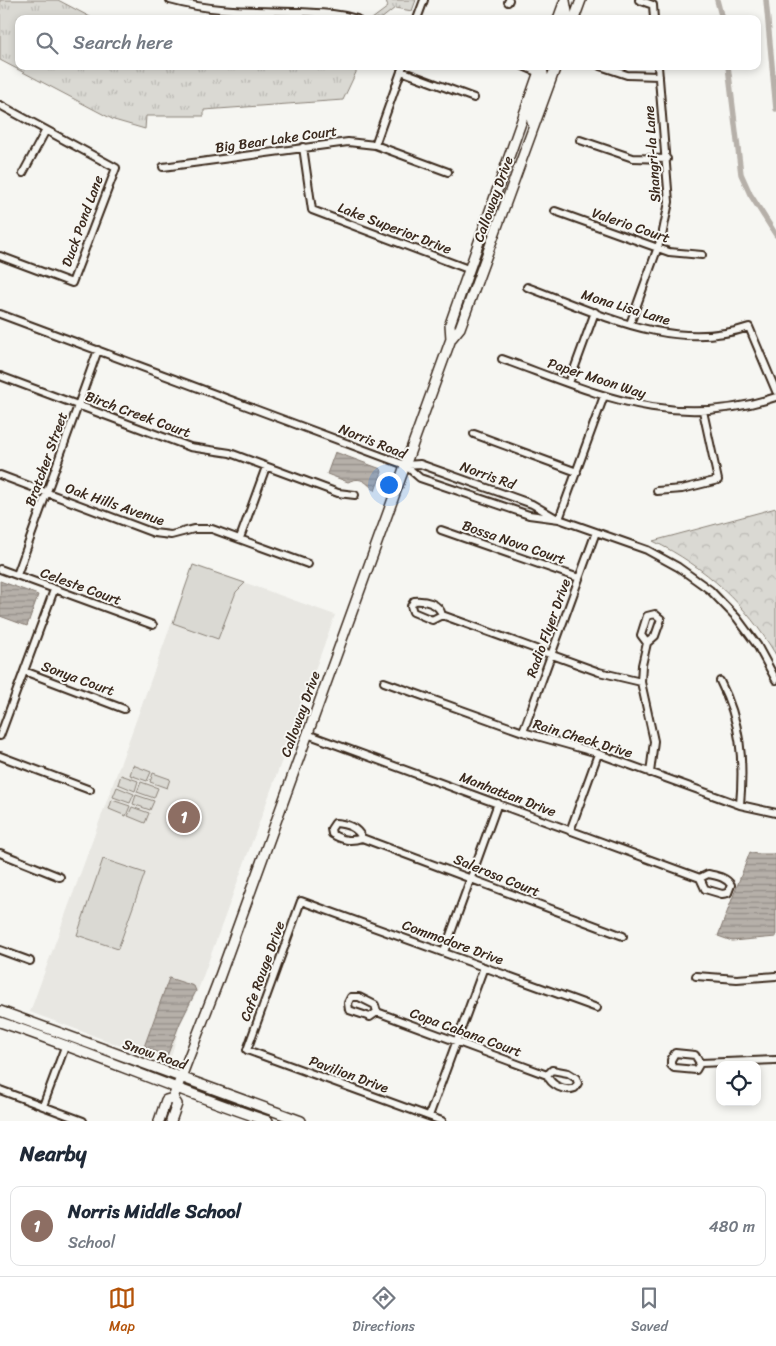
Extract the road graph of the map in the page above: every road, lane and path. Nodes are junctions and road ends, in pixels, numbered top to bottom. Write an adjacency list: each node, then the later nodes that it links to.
1 (170, 0): 6 (street)
2 (424, 0): 7 (street)
3 (581, 0): 10 (main road)
4 (639, 0): 11 (street)
5 (565, 1): 8 (main road); 9 (main road)
6 (343, 15)
7 (418, 15)
8 (560, 15)
9 (566, 15)
10 (575, 15)
11 (654, 15)
12 (402, 70): 25 (street)
13 (404, 70): 20 (street)
14 (540, 70): 35 (main road, Calloway Drive)
15 (542, 70): 23 (main road)
16 (555, 70): 23 (main road, Calloway Drive)
17 (612, 70): 19 (street)
18 (658, 70): 19 (street, Shangri-la Lane)
19 (659, 76): 27 (street, Shangri-la Lane)
20 (474, 98)
21 (0, 105): 22 (street)
22 (46, 130): 30 (street); 34 (street, Duck Pond Lane)
23 (533, 130): 39 (main road, Calloway Drive)
24 (580, 140): 27 (street)
25 (375, 145): 26 (street, Big Bear Lake Court); 29 (street, Big Bear Lake Court)
26 (303, 147): 28 (street, Big Bear Lake Court); 35 (street, Lake Superior Drive)
27 (667, 159): 32 (street, Shangri-la Lane)
28 (163, 168)
29 (448, 172)
30 (23, 173)
31 (554, 211): 32 (street, Valerio Court)
32 (658, 248): 33 (street, Valerio Court); 40 (street, Shangri-la Lane)
33 (702, 255)
34 (0, 256)
35 (468, 269): 39 (main road); 41 (main road, Calloway Drive)
36 (527, 287): 37 (street, Mona Lisa Lane)
37 (595, 312): 40 (street, Mona Lisa Lane); 45 (street)
38 (0, 314): 42 (street, Norris Road)
39 (462, 323): 41 (main road, Calloway Drive)
40 (630, 324): 46 (street, Mona Lisa Lane)
41 (450, 339): 52 (main road, Calloway Drive)
42 (98, 350): 49 (street, Bratcher Street); 52 (street, Norris Road)
43 (502, 359): 45 (street, Paper Moon Way)
44 (0, 376): 49 (street, Birch Creek Court)
45 (569, 383): 47 (street, Paper Moon Way)
46 (776, 392)
47 (604, 396): 50 (street, Paper Moon Way); 54 (street)
48 (776, 397): 50 (street, Paper Moon Way)
49 (78, 405): 53 (street, Birch Creek Court); 57 (street, Bratcher Street)
50 (703, 411): 56 (street)
51 (474, 434): 54 (street)
52 (405, 465): 59 (street, Norris Rd); 59 (street, Norris Road); 79 (main road, Calloway Drive)
53 (266, 466): 58 (street, Birch Creek Court); 62 (street)
54 (577, 472): 59 (street)
55 (0, 476): 57 (street, Oak Hills Avenue)
56 (657, 491)
57 (47, 493): 62 (street, Oak Hills Avenue); 65 (street, Bratcher Street)
58 (356, 495)
59 (559, 520): 61 (street, Norris Road)
60 (440, 530): 66 (street, Bossa Nova Court)
61 (596, 532): 66 (street, Radio Flyer Drive); 73 (street, Norris Road)
62 (240, 538): 63 (street, Oak Hills Avenue)
63 (308, 564)
64 (0, 569): 65 (street, Celeste Court)
65 (17, 576): 67 (street, Celeste Court)
66 (579, 578): 71 (street, Radio Flyer Drive)
67 (54, 590): 69 (street, Celeste Court); 72 (street)
68 (442, 615): 68 (street); 71 (street)
69 (153, 625)
70 (647, 643): 76 (street)
71 (551, 655): 76 (street); 78 (street, Radio Flyer Drive)
72 (24, 671): 77 (street, Sonya Court); 80 (street)
73 (776, 680)
74 (720, 681): 86 (street)
75 (384, 682): 78 (street, Rain Check Drive)
76 (641, 682): 83 (street)
77 (124, 709)
78 (523, 732): 81 (street, Rain Check Drive)
79 (308, 734): 85 (street, Manhattan Drive); 112 (main road, Calloway Drive)
80 (0, 736)
81 (598, 754): 83 (street, Rain Check Drive); 88 (street)
82 (0, 756): 84 (street)
83 (650, 773): 86 (street, Rain Check Drive)
84 (90, 790)
85 (498, 803): 88 (street, Manhattan Drive); 92 (street)
86 (740, 805): 87 (street, Rain Check Drive)
87 (776, 813)
88 (570, 831): 93 (street, Manhattan Drive)
89 (362, 838): 89 (street, Salerosa Court); 92 (street, Salerosa Court)
90 (0, 853): 91 (street)
91 (60, 877)
92 (471, 877): 95 (street, Salerosa Court); 97 (street)
93 (700, 878): 93 (street, Manhattan Drive)
94 (301, 900): 97 (street, Commodore Drive); 108 (street, Cafe Rouge Drive)
95 (623, 936)
96 (0, 950): 98 (street)
97 (444, 952): 99 (street, Commodore Drive)
98 (30, 961)
99 (484, 967): 102 (street, Commodore Drive); 106 (street)
100 (696, 976): 101 (street)
101 (776, 976)
102 (597, 1008)
103 (0, 1011): 112 (main road, Snow Road)
104 (377, 1012): 104 (street, Copa Cabana Court); 106 (street, Copa Cabana Court)
105 (0, 1022): 107 (main road, Snow Road)
106 (456, 1042): 111 (street, Copa Cabana Court); 117 (street)
107 (66, 1044): 113 (main road, Snow Road); 116 (street)
108 (247, 1050): 117 (street, Pavilion Drive)
109 (776, 1060): 110 (street)
110 (700, 1063)
111 (547, 1075): 111 (street, Copa Cabana Court)
112 (181, 1077): 113 (main road, Calloway Drive); 124 (main road, Snow Road)
113 (176, 1088): 115 (main road, Calloway Drive); 118 (main road, Snow Road)
114 (0, 1090): 116 (street)
115 (173, 1098): 120 (main road, Calloway Drive); 121 (main road, Calloway Drive)
116 (42, 1106): 119 (street)
117 (430, 1116): 125 (street, Pavilion Drive)
118 (257, 1117): 122 (main road, Snow Road); 123 (main road)
119 (83, 1121)
120 (159, 1121)
121 (171, 1121)
122 (268, 1121)
123 (287, 1121)
124 (302, 1121)
125 (442, 1121)

